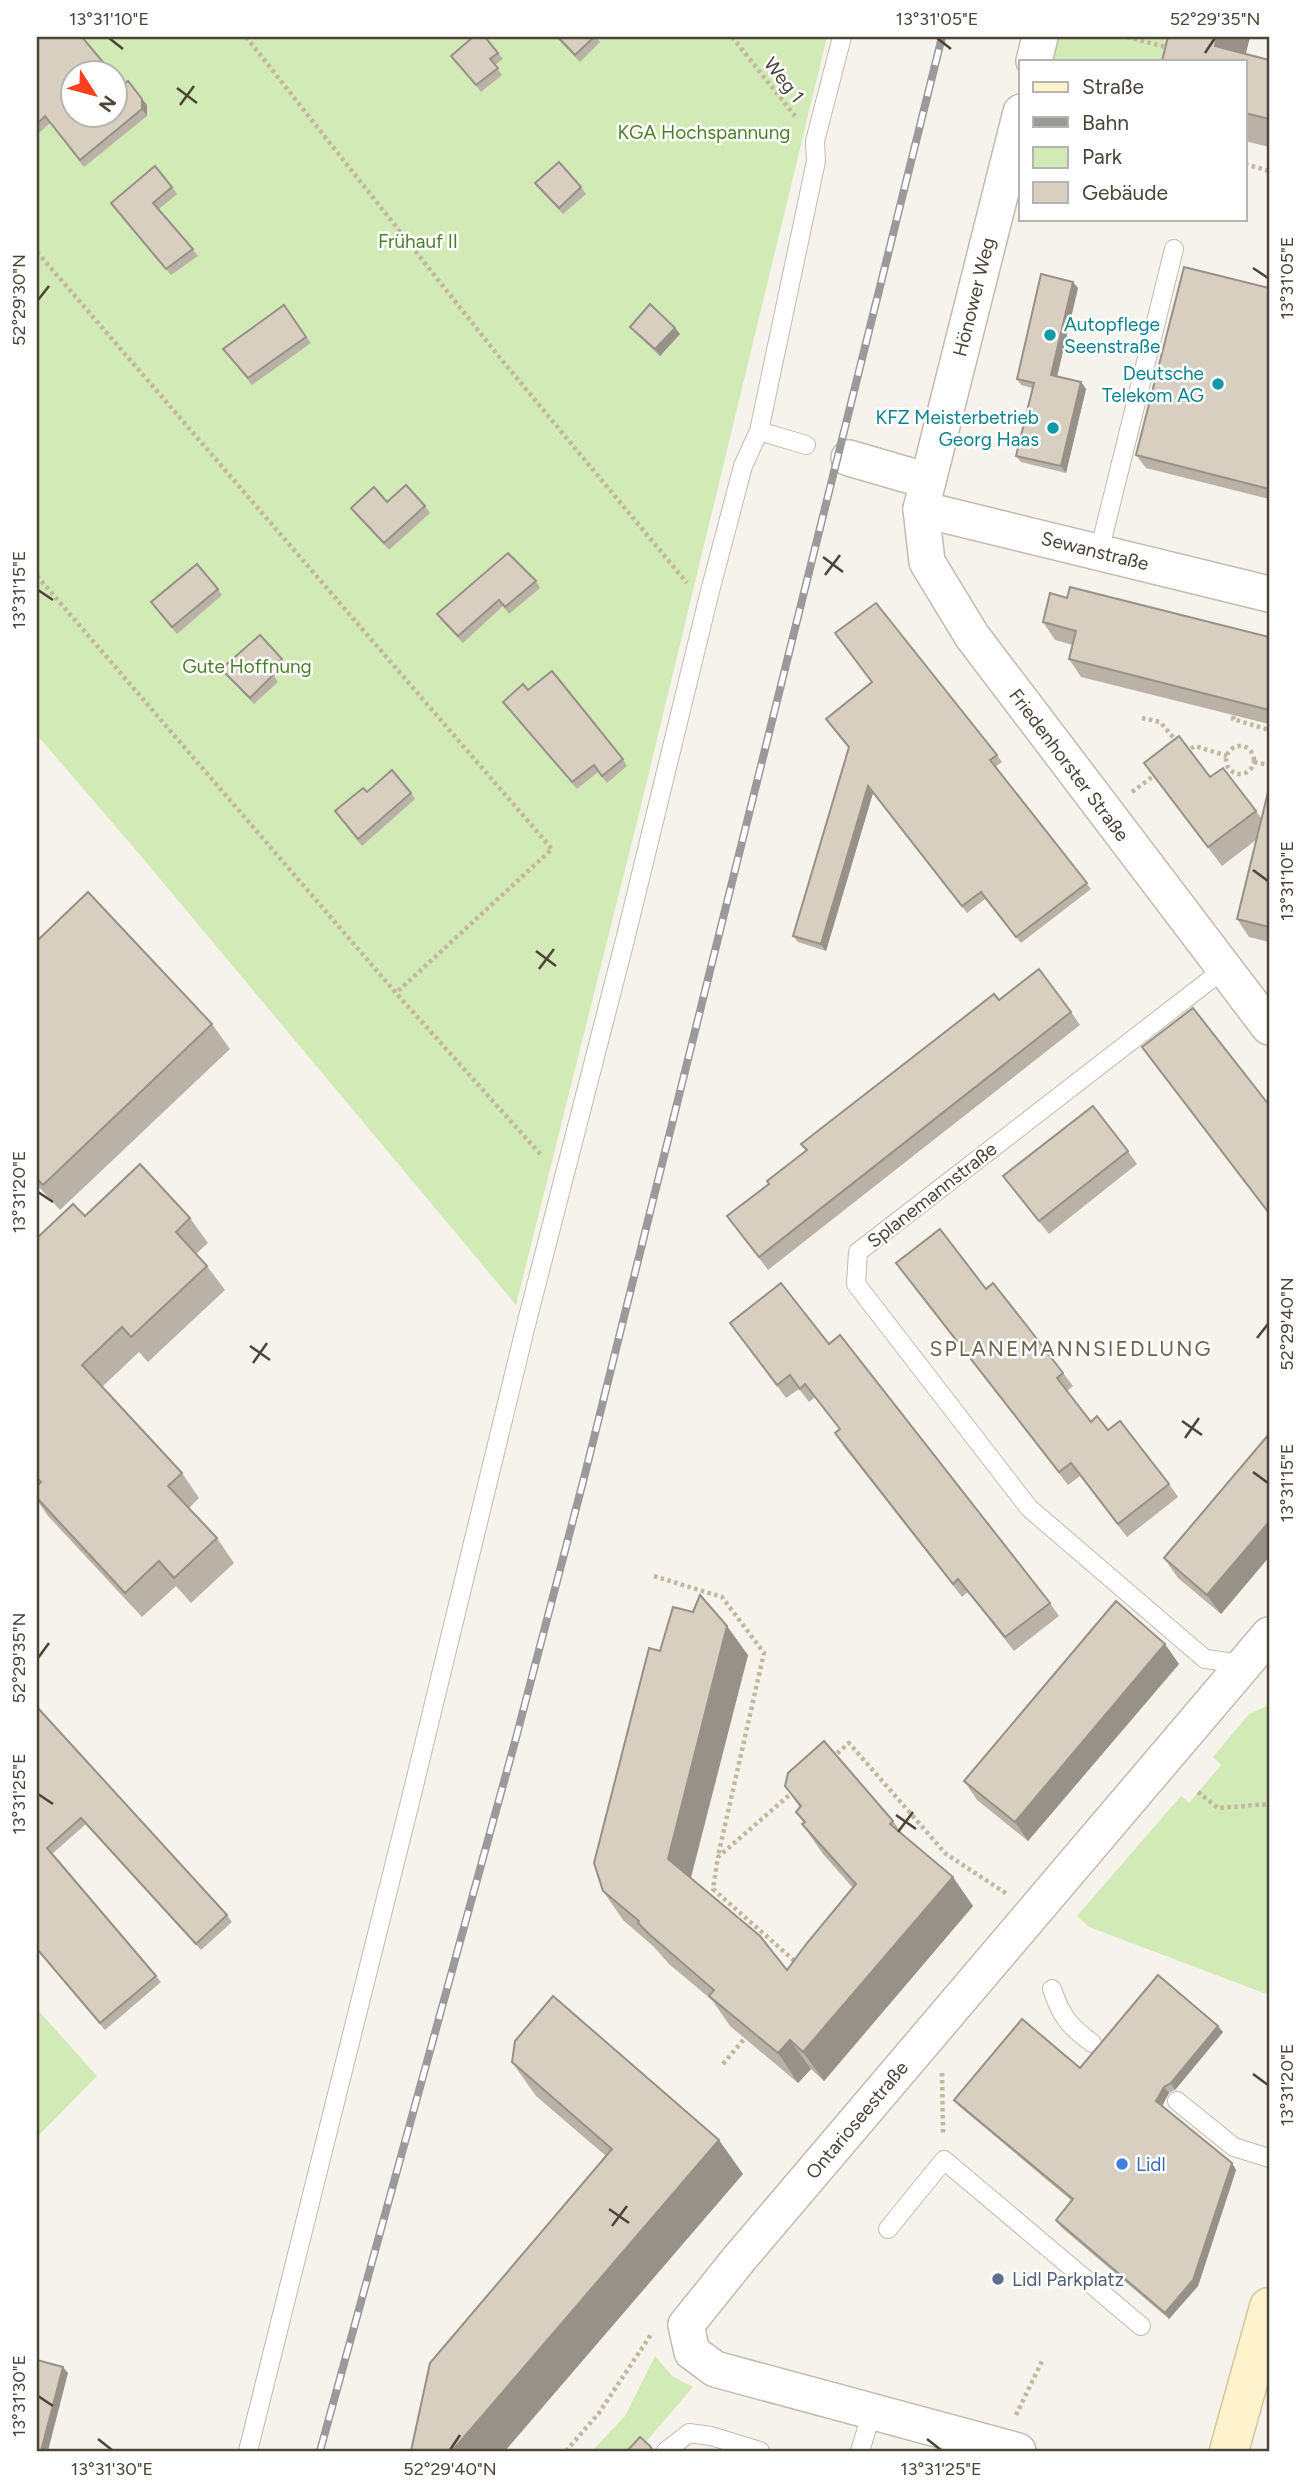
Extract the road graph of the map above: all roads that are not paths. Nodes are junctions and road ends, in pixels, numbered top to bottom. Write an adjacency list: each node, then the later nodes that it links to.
1 (842, 37): 6 (lane)
2 (1040, 37): 3 (street)
3 (1034, 60)
4 (1019, 120): 9 (street, Hönower Weg)
5 (1174, 249): 10 (lane)
6 (759, 431): 7 (lane); 24 (lane)
7 (806, 445)
8 (849, 458): 9 (street, Sewanstraße)
9 (925, 495): 10 (street, Sewanstraße); 12 (street, Friedenhorster Straße)
10 (1099, 552): 11 (street, Sewanstraße)
11 (1269, 594)
12 (1224, 969): 13 (street, Friedenhorster Straße); 15 (lane, Splanemannstraße)
13 (1269, 1027)
14 (1269, 1635): 15 (street, Ontarioseestraße)
15 (1257, 1667): 23 (street, Ontarioseestraße)
16 (1052, 1989): 17 (lane)
17 (1092, 2043)
18 (1177, 2101): 19 (lane)
19 (1269, 2158)
20 (888, 2229): 22 (lane)
21 (1269, 2307): 29 (street)
22 (1141, 2326)
23 (872, 2412): 27 (lane); 28 (street)
24 (248, 2451)
25 (666, 2451): 26 (lane)
26 (760, 2451)
27 (860, 2451)
28 (1018, 2451)
29 (1229, 2451)

